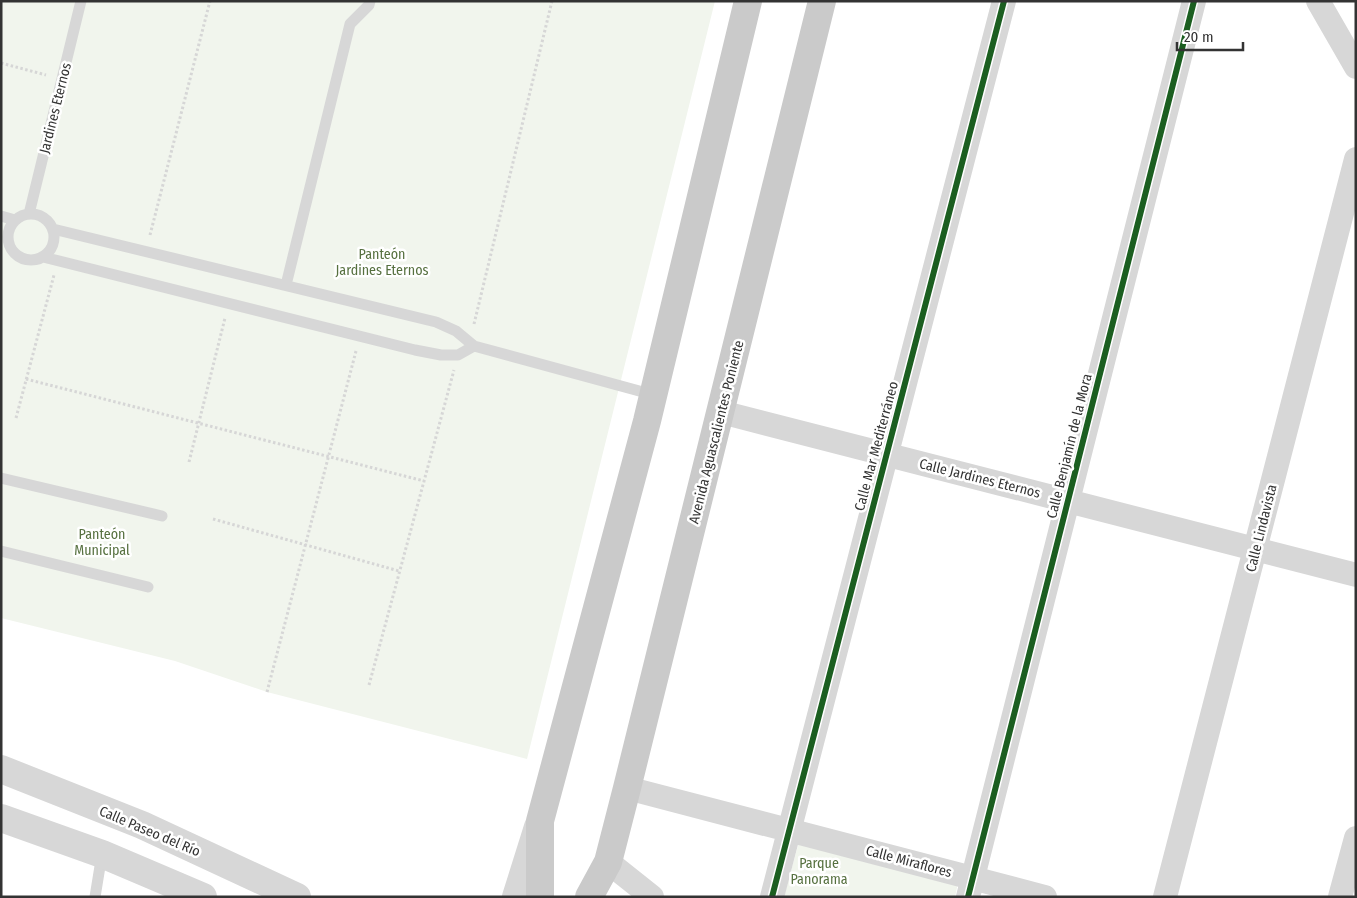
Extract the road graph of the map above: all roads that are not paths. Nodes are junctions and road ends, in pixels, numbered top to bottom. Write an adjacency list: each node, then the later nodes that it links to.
1 (80, 1): 10 (lane, Jardines Eternos)
2 (370, 1): 16 (lane)
3 (748, 1): 18 (main road)
4 (822, 1): 19 (main road, Avenida Aguascalientes Poniente)
5 (1004, 1): 20 (street, Calle Mar Mediterráneo)
6 (1194, 1): 22 (street, Calle Benjamín de la Mora)
7 (1318, 1): 8 (street)
8 (1356, 67)
9 (1356, 159): 24 (street, Calle Lindavista)
10 (29, 214): 12 (lane); 13 (lane)
11 (1, 216): 12 (lane)
12 (15, 220): 14 (lane)
13 (53, 229): 15 (lane); 16 (lane)
14 (6, 246): 15 (lane)
15 (43, 256): 17 (lane)
16 (286, 285): 17 (lane)
17 (474, 346): 18 (lane)
18 (654, 395): 31 (main road)
19 (721, 412): 20 (street, Calle Jardines Eternos); 29 (main road, Avenida Aguascalientes Poniente)
20 (887, 454): 22 (street, Calle Jardines Eternos); 32 (street, Calle Mar Mediterráneo)
21 (1, 478): 23 (lane)
22 (1068, 501): 24 (street, Calle Jardines Eternos); 36 (street, Calle Benjamín de la Mora)
23 (162, 516)
24 (1255, 549): 26 (street, Calle Jardines Eternos); 47 (street, Calle Lindavista)
25 (1, 551): 27 (lane)
26 (1356, 575)
27 (148, 587)
28 (1, 769): 39 (street, Calle Paseo del Río)
29 (627, 788): 32 (street, Calle Miraflores); 35 (main road, Avenida Aguascalientes Poniente)
30 (1, 818): 34 (street)
31 (540, 821): 40 (street); 41 (main road)
32 (789, 830): 36 (street, Calle Miraflores); 45 (street, Calle Mar Mediterráneo)
33 (1356, 838): 48 (street)
34 (102, 854): 37 (lane); 38 (street)
35 (608, 862): 42 (main road, Avenida Aguascalientes Poniente); 43 (street, Avenida Aguascalientes Poniente); 44 (street)
36 (970, 887): 46 (street, Calle Miraflores)
37 (95, 897)
38 (203, 897)
39 (298, 897)
40 (516, 897)
41 (540, 897)
42 (589, 897)
43 (598, 897)
44 (652, 897)
45 (772, 897)
46 (1045, 897)
47 (1165, 897)
48 (1340, 897)

